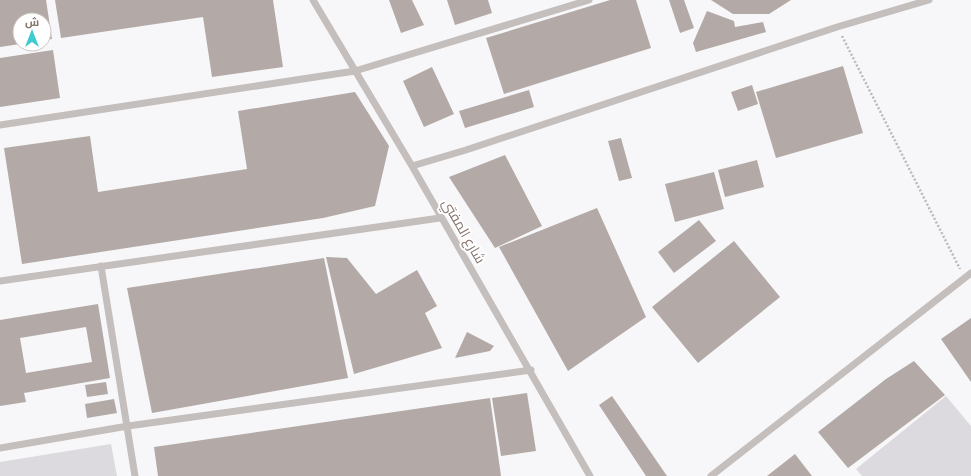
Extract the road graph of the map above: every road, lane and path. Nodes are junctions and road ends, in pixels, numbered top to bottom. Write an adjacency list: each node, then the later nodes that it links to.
1 (313, 0): 5 (street, شارع المفتي)
2 (589, 0): 5 (street)
3 (929, 0): 4 (street)
4 (837, 27): 7 (street); 11 (path)
5 (355, 72): 6 (street); 7 (street, شارع المفتي)
6 (0, 125)
7 (412, 166): 8 (street, شارع المفتي)
8 (440, 218): 9 (street); 13 (street, شارع المفتي)
9 (101, 266): 12 (street); 14 (street)
10 (971, 273): 11 (street)
11 (965, 278): 18 (street)
12 (0, 281)
13 (531, 370): 14 (street); 17 (street, شارع المفتي)
14 (128, 426): 15 (street); 16 (street)
15 (0, 448)
16 (135, 476)
17 (590, 476)
18 (711, 476)

